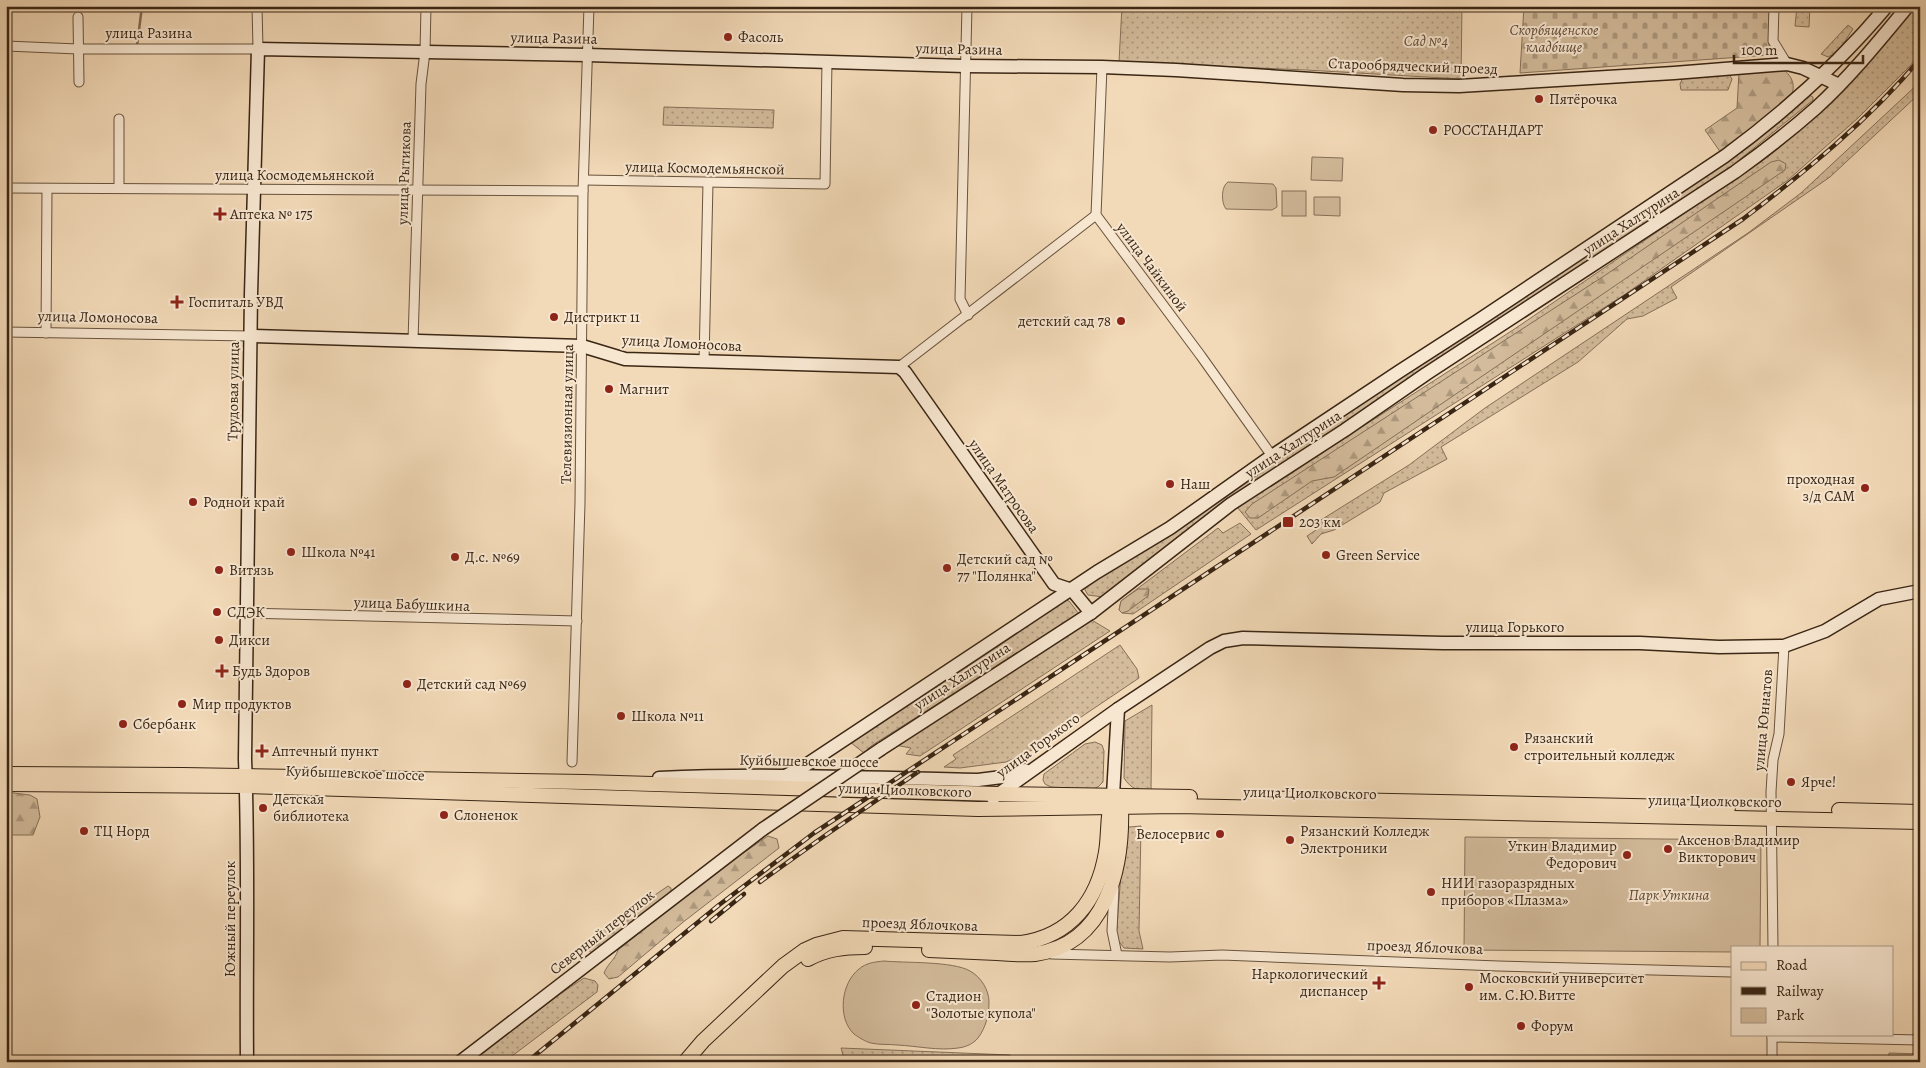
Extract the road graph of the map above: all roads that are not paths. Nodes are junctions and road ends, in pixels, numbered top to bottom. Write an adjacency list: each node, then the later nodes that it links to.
1 (257, 6): 11 (street, Трудовая улица)
2 (426, 6): 12 (street, улица Рытикова)
3 (589, 6): 13 (street, Телевизионная улица)
4 (967, 6): 16 (street)
5 (1774, 6): 15 (street)
6 (1887, 6): 18 (street, улица Халтурина)
7 (1908, 6): 20 (street, улица Халтурина)
8 (78, 17): 10 (street)
9 (6, 46): 10 (street, улица Разина)
10 (78, 49): 11 (street, улица Разина); 19 (street)
11 (258, 50): 12 (street, улица Разина); 27 (street, Трудовая улица)
12 (425, 52): 13 (street, улица Разина); 28 (street, улица Рытикова)
13 (587, 55): 14 (street, улица Разина); 22 (street, Телевизионная улица)
14 (827, 61): 16 (street, улица Разина); 23 (street, улица Космодемьянской)
15 (1787, 64): 17 (street, Старообрядческий проезд); 18 (street, Старообрядческий проезд)
16 (966, 66): 17 (street, улица Разина); 31 (street)
17 (1102, 67): 30 (street, улица Чайкиной)
18 (1822, 77): 20 (street, Старообрядческий проезд); 39 (street, улица Халтурина)
19 (79, 82)
20 (1839, 84): 43 (street, улица Халтурина)
21 (119, 118): 25 (street)
22 (584, 180): 23 (street, улица Космодемьянской); 29 (street, Телевизионная улица)
23 (708, 183): 37 (street)
24 (6, 188): 26 (street, улица Космодемьянской)
25 (119, 188): 26 (street, улица Космодемьянской); 27 (street, улица Космодемьянской)
26 (47, 189): 33 (street)
27 (254, 189): 28 (street, улица Космодемьянской); 34 (street, Трудовая улица)
28 (417, 190): 29 (street, улица Космодемьянской); 35 (street, улица Рытикова)
29 (583, 191): 36 (street, Телевизионная улица)
30 (1096, 215): 31 (street); 39 (street, улица Чайкиной)
31 (968, 315): 38 (street)
32 (6, 332): 33 (street, улица Ломоносова)
33 (46, 333): 34 (street, улица Ломоносова)
34 (250, 336): 35 (street, улица Ломоносова); 42 (street, Трудовая улица)
35 (412, 341): 36 (street, улица Ломоносова)
36 (582, 346): 37 (street, улица Ломоносова); 44 (street, Телевизионная улица)
37 (704, 362): 38 (street, улица Ломоносова)
38 (899, 367): 40 (street, улица Матросова)
39 (1272, 456): 40 (street, улица Халтурина)
40 (1072, 590): 43 (street, улица Матросова); 50 (street, улица Халтурина)
41 (1920, 591): 45 (street, улица Горького)
42 (247, 613): 44 (street, улица Бабушкина); 51 (street, Трудовая улица)
43 (1091, 613): 60 (street, улица Халтурина, bridge)
44 (577, 621): 47 (street, Телевизионная улица)
45 (1784, 646): 46 (street, улица Горького); 58 (street, улица Юннатов)
46 (1118, 709): 48 (street, улица Горького); 56 (street)
47 (572, 762)
48 (1032, 768): 50 (street, Куйбышевское шоссе); 55 (street, улица Горького)
49 (6, 774): 51 (main road, Куйбышевское шоссе)
50 (785, 776): 52 (street, Куйбышевское шоссе)
51 (246, 781): 52 (main road, Куйбышевское шоссе); 53 (main road, Куйбышевское шоссе); 54 (main road, Куйбышевское шоссе); 68 (street, Южный переулок)
52 (584, 782): 54 (main road, Куйбышевское шоссе)
53 (6, 784)
54 (702, 792): 55 (main road, улица Циолковского); 57 (main road, улица Циолковского)
55 (998, 794): 56 (main road, улица Циолковского); 57 (street, улица Горького)
56 (1114, 803): 57 (main road, улица Циолковского); 58 (main road, улица Циолковского); 61 (main road, проезд Яблочкова); 70 (main road, проезд Яблочкова)
57 (978, 809)
58 (1771, 814): 59 (main road, улица Циолковского); 62 (street, улица Юннатов)
59 (1919, 817)
60 (764, 829): 69 (street, Северный переулок)
61 (1114, 877): 63 (main road, проезд Яблочкова); 64 (street, проезд Яблочкова)
62 (1773, 946)
63 (1036, 954): 64 (street, проезд Яблочкова); 71 (main road, проезд Яблочкова)
64 (1117, 955): 65 (street, проезд Яблочкова)
65 (1731, 972)
66 (1772, 1036): 67 (street); 72 (street)
67 (1920, 1040)
68 (247, 1062)
69 (460, 1062)
70 (685, 1062)
71 (695, 1062)
72 (1772, 1062)

